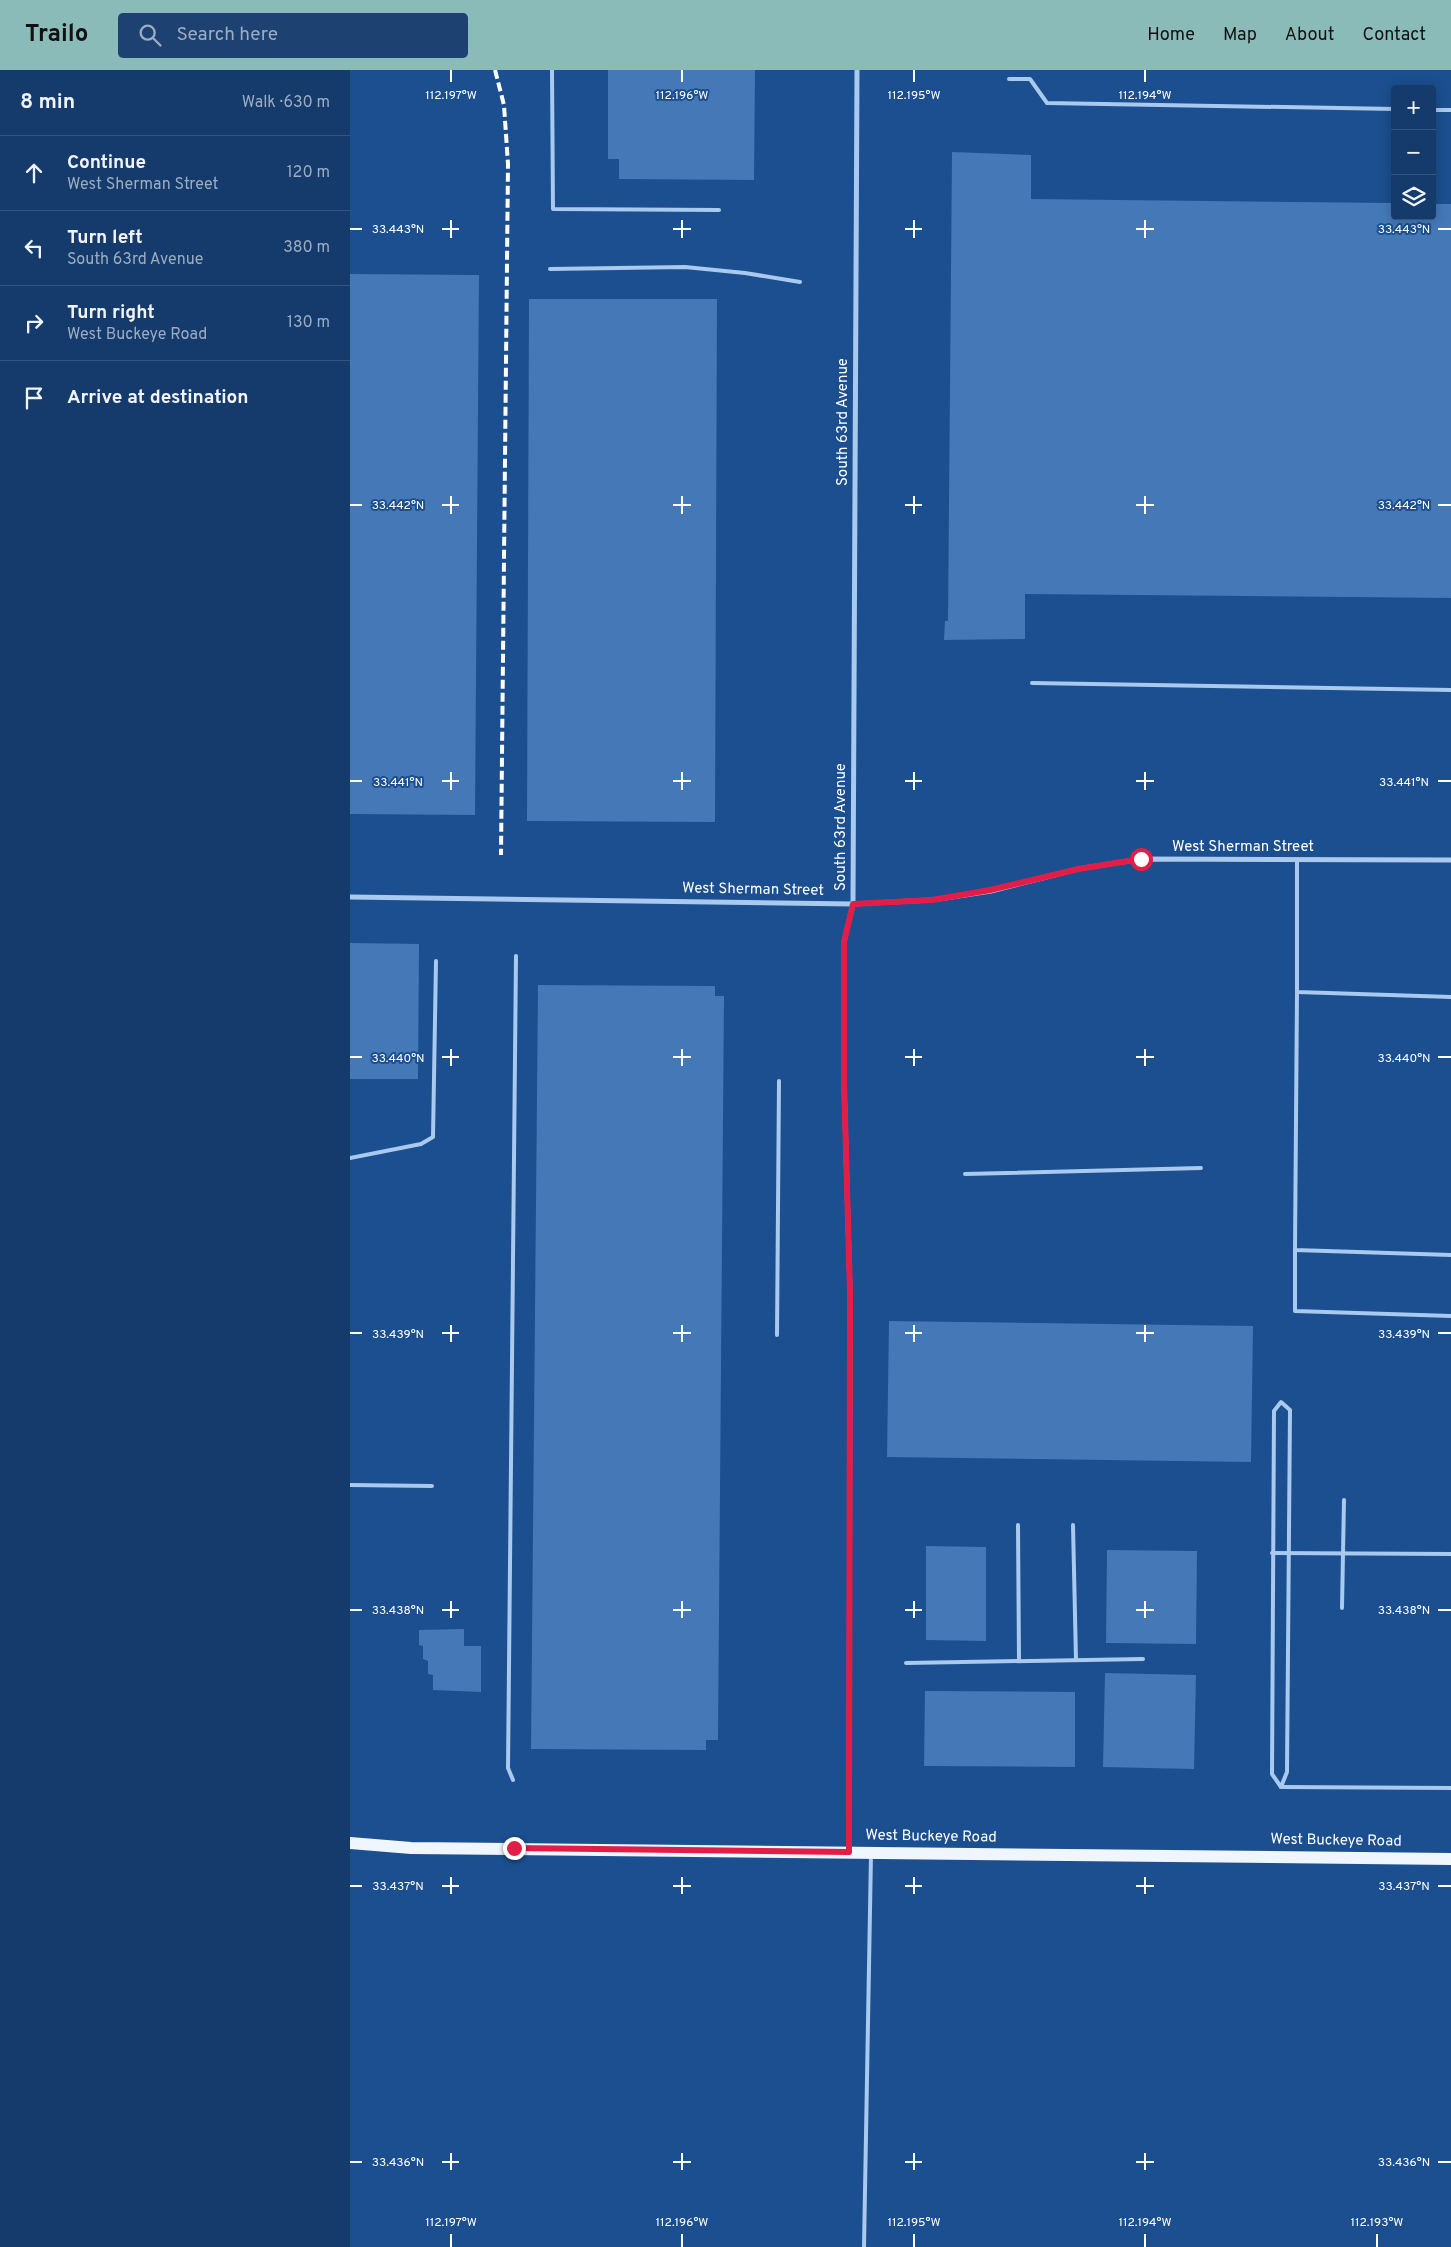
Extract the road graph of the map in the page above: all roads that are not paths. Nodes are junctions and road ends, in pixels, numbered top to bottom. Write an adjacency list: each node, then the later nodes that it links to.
1 (552, 70): 7 (lane)
2 (857, 70): 15 (street, South 63rd Avenue)
3 (1009, 79): 4 (lane)
4 (1391, 109)
5 (1436, 110): 6 (lane)
6 (1451, 110)
7 (720, 210)
8 (550, 269): 9 (lane)
9 (800, 282)
10 (1032, 683): 11 (lane)
11 (1451, 690)
12 (1297, 860): 13 (street, West Sherman Street); 15 (street, West Sherman Street); 18 (lane)
13 (1451, 860)
14 (350, 897): 15 (street, West Sherman Street)
15 (853, 904): 46 (street, South 63rd Avenue)
16 (516, 956): 42 (lane)
17 (436, 961): 21 (lane)
18 (1298, 992): 19 (lane); 24 (lane)
19 (1451, 997)
20 (779, 1081): 27 (lane)
21 (350, 1158)
22 (1201, 1168): 23 (lane)
23 (965, 1174)
24 (1295, 1250): 25 (lane); 26 (lane)
25 (1451, 1255)
26 (1451, 1316)
27 (777, 1335)
28 (350, 1485): 29 (lane)
29 (432, 1486)
30 (1344, 1500): 35 (lane)
31 (1018, 1525): 40 (lane)
32 (1073, 1525): 39 (lane)
33 (1272, 1553): 34 (lane); 34 (lane); 43 (lane)
34 (1289, 1553): 35 (lane); 43 (lane)
35 (1343, 1553): 36 (lane); 37 (lane)
36 (1451, 1554)
37 (1342, 1608)
38 (1143, 1659): 39 (lane)
39 (1076, 1660): 40 (lane)
40 (1018, 1661): 41 (lane)
41 (906, 1662)
42 (513, 1780)
43 (1281, 1787): 44 (lane)
44 (1451, 1788)
45 (350, 1843): 46 (main road, West Buckeye Road)
46 (849, 1852): 47 (main road, West Buckeye Road)
47 (871, 1852): 48 (main road, West Buckeye Road); 49 (lane)
48 (1451, 1859)
49 (864, 2247)

